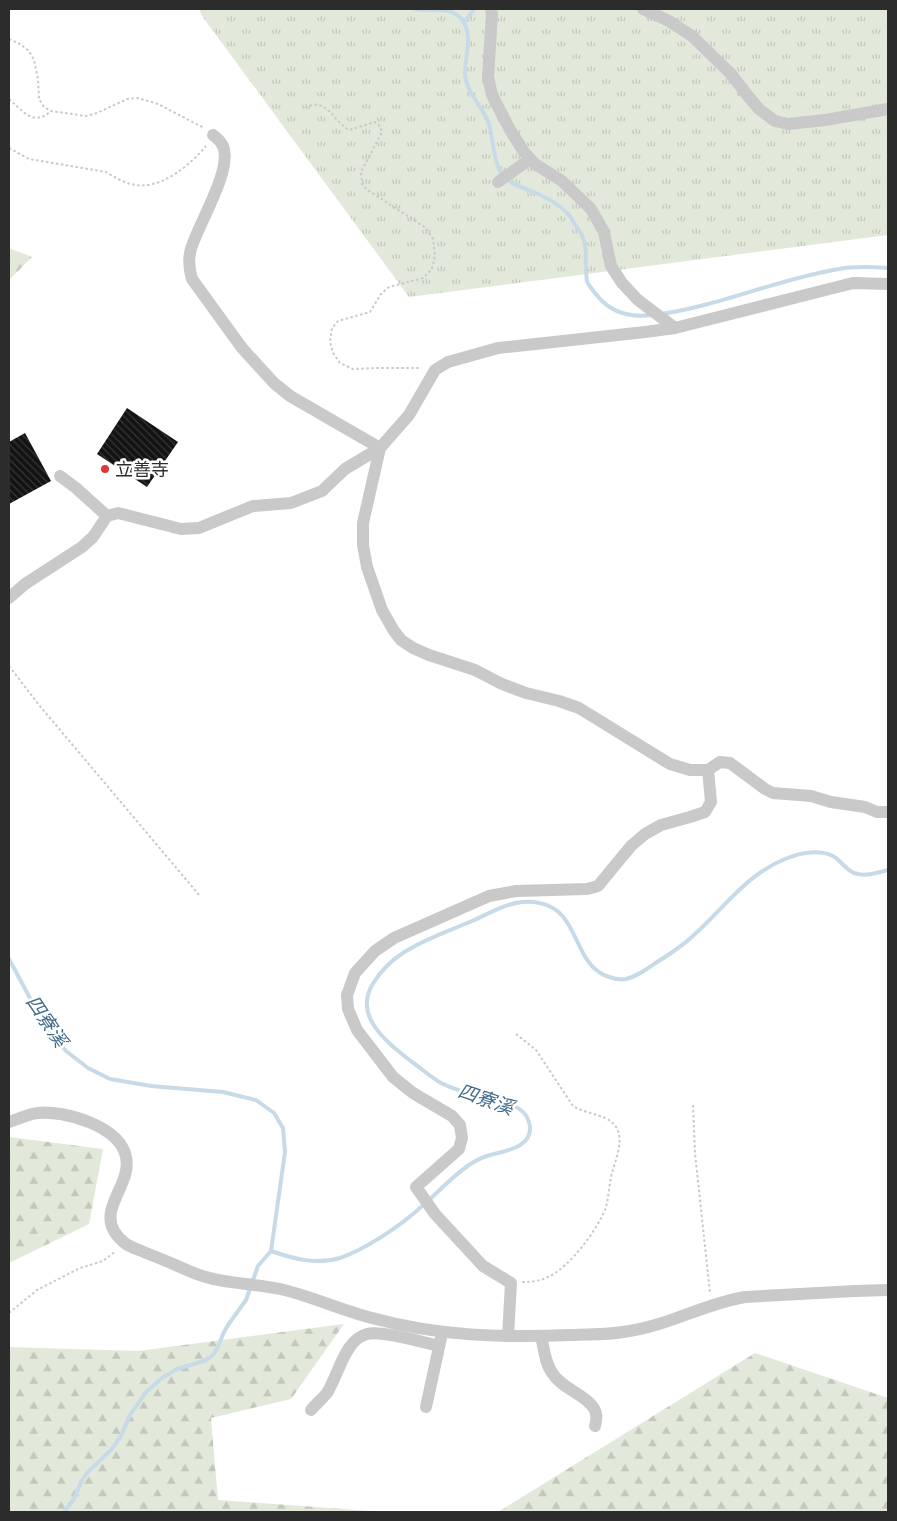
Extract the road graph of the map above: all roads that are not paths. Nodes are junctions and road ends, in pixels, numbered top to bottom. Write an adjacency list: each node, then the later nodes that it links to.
1 (491, 9): 5 (street)
2 (643, 9): 3 (street)
3 (888, 109)
4 (213, 135): 9 (street)
5 (530, 158): 6 (street); 8 (street)
6 (498, 182)
7 (888, 284): 8 (street)
8 (675, 328): 9 (street)
9 (380, 448): 11 (street); 13 (street)
10 (60, 476): 11 (street)
11 (107, 516): 12 (street)
12 (9, 598)
13 (708, 770): 14 (street); 18 (street)
14 (888, 812)
15 (9, 1122): 17 (street)
16 (888, 1290): 19 (street)
17 (442, 1333): 18 (street); 20 (street)
18 (508, 1336): 19 (street)
19 (541, 1336): 23 (street)
20 (439, 1346): 21 (street); 22 (street)
21 (426, 1408)
22 (311, 1410)
23 (595, 1426)

